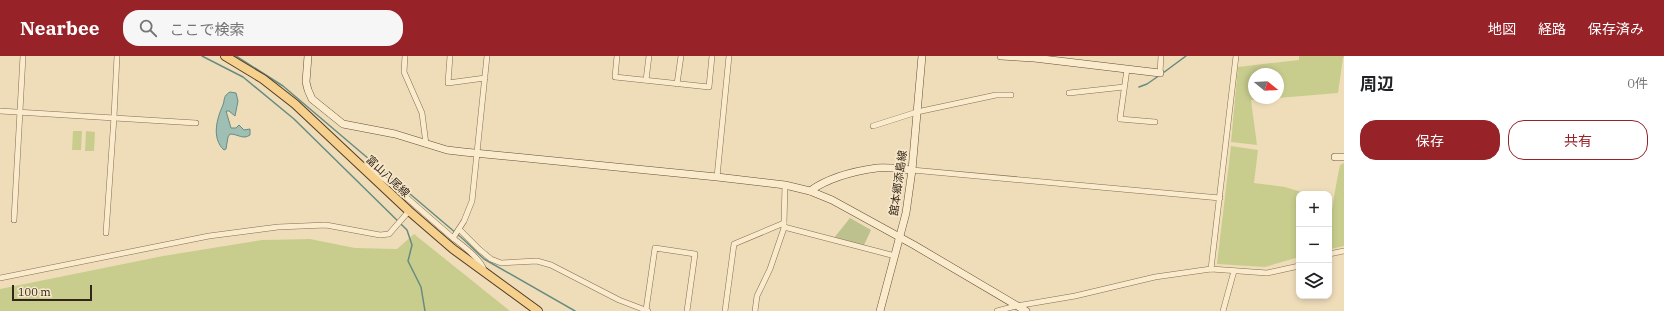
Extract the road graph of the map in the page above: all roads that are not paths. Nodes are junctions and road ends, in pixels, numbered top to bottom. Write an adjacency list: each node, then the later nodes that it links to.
1 (23, 56): 27 (street)
2 (117, 56): 29 (street)
3 (225, 56): 37 (main road, 富山八尾線)
4 (308, 56): 33 (street)
5 (405, 56): 33 (street)
6 (450, 56): 20 (street)
7 (487, 56): 20 (street)
8 (617, 56): 21 (street)
9 (649, 56): 21 (street)
10 (681, 56): 22 (street)
11 (712, 56): 22 (street)
12 (729, 56): 39 (street)
13 (922, 56): 28 (street, 舘本郷添島線)
14 (1001, 56): 17 (street)
15 (1162, 56): 19 (street)
16 (1236, 56): 42 (street)
17 (1034, 57): 18 (street)
18 (1127, 69): 19 (street); 23 (street)
19 (1160, 72)
20 (485, 78): 34 (street)
21 (646, 80): 22 (street)
22 (677, 84)
23 (1124, 87): 24 (street); 30 (street)
24 (1069, 93)
25 (1010, 95): 28 (street)
26 (0, 111): 27 (street)
27 (19, 112): 29 (street); 44 (street)
28 (917, 112): 32 (street); 38 (street, 舘本郷添島線)
29 (114, 117): 31 (street); 46 (street)
30 (1155, 122)
31 (196, 123)
32 (873, 126)
33 (426, 144): 34 (street)
34 (478, 153): 39 (street); 47 (street)
35 (1335, 156): 36 (street)
36 (1344, 157)
37 (359, 164): 43 (main road, 富山八尾線); 47 (street)
38 (912, 170): 41 (street); 42 (street); 48 (street, 舘本郷添島線)
39 (717, 177): 40 (street)
40 (785, 185): 41 (street); 45 (street)
41 (810, 191): 48 (street)
42 (1220, 198): 53 (street)
43 (409, 211): 55 (main road, 富山八尾線); 56 (street)
44 (14, 220)
45 (784, 225): 51 (street); 61 (street); 62 (street)
46 (106, 233)
47 (456, 233): 55 (street); 59 (street)
48 (899, 238): 51 (street, 舘本郷添島線); 57 (street)
49 (1344, 251): 50 (street)
50 (1332, 253)
51 (895, 256): 63 (street, 舘本郷添島線)
52 (1296, 267): 54 (street)
53 (1211, 269): 54 (street); 57 (street)
54 (1234, 271): 66 (street)
55 (486, 274): 58 (main road, 富山八尾線)
56 (0, 278)
57 (1016, 306): 64 (street); 65 (street)
58 (538, 311)
59 (647, 311): 60 (street)
60 (687, 311)
61 (725, 311)
62 (755, 311)
63 (880, 311)
64 (997, 311)
65 (1026, 311)
66 (1223, 311)

